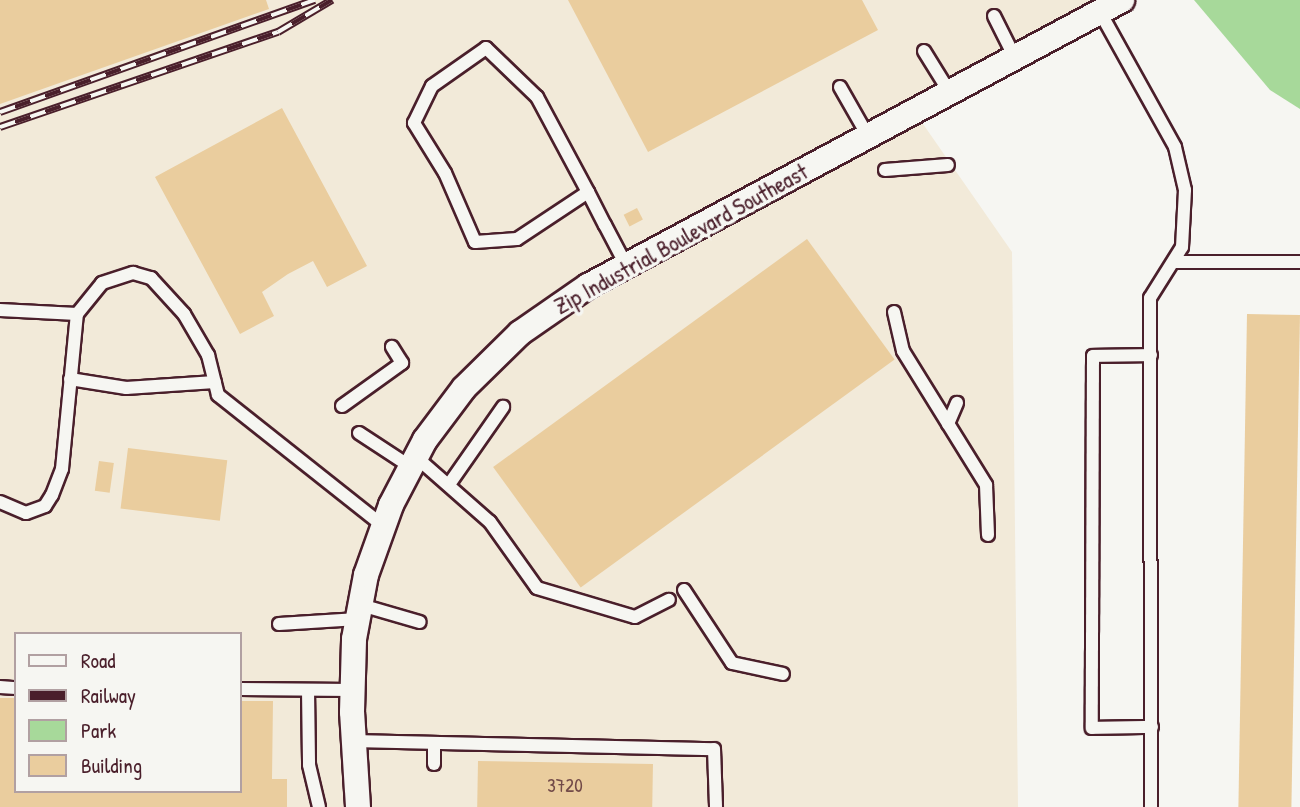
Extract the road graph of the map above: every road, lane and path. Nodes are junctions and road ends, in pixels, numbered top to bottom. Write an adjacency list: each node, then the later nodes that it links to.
1 (1122, 0): 2 (street, Zip Industrial Boulevard Southeast)
2 (1100, 12): 5 (street, Zip Industrial Boulevard Southeast); 12 (lane)
3 (994, 16): 5 (lane)
4 (924, 51): 7 (lane)
5 (1015, 58): 7 (street, Zip Industrial Boulevard Southeast)
6 (840, 87): 8 (lane)
7 (950, 93): 8 (street, Zip Industrial Boulevard Southeast)
8 (869, 136): 14 (street, Zip Industrial Boulevard Southeast)
9 (948, 165): 10 (lane)
10 (885, 170)
11 (588, 192): 11 (lane); 14 (lane)
12 (1174, 262): 13 (lane); 19 (lane)
13 (1300, 262)
14 (626, 265): 27 (street, Zip Industrial Boulevard Southeast)
15 (0, 310): 17 (lane)
16 (894, 312): 25 (lane)
17 (76, 314): 20 (lane); 21 (lane)
18 (392, 347): 23 (lane)
19 (1151, 355): 41 (lane); 41 (lane)
20 (71, 379): 21 (lane); 29 (lane)
21 (215, 382): 30 (lane)
22 (957, 403): 25 (lane)
23 (342, 406)
24 (503, 407): 28 (lane)
25 (948, 424): 31 (lane)
26 (359, 433): 27 (lane)
27 (414, 462): 28 (lane); 30 (street, Zip Industrial Boulevard Southeast)
28 (450, 483): 33 (lane)
29 (0, 502)
30 (383, 526): 34 (street, Zip Industrial Boulevard Southeast)
31 (988, 536)
32 (684, 590): 37 (lane)
33 (669, 600)
34 (359, 612): 35 (lane); 36 (lane); 40 (street, Zip Industrial Boulevard Southeast)
35 (420, 622)
36 (279, 624)
37 (783, 674)
38 (242, 689): 39 (lane)
39 (308, 690): 40 (lane); 45 (lane)
40 (352, 690): 42 (street, Zip Industrial Boulevard Southeast)
41 (1152, 727): 48 (lane)
42 (353, 741): 43 (lane); 46 (street, Zip Industrial Boulevard Southeast)
43 (434, 743): 44 (lane); 47 (lane)
44 (434, 764)
45 (318, 807)
46 (358, 807)
47 (716, 807)
48 (1151, 807)

